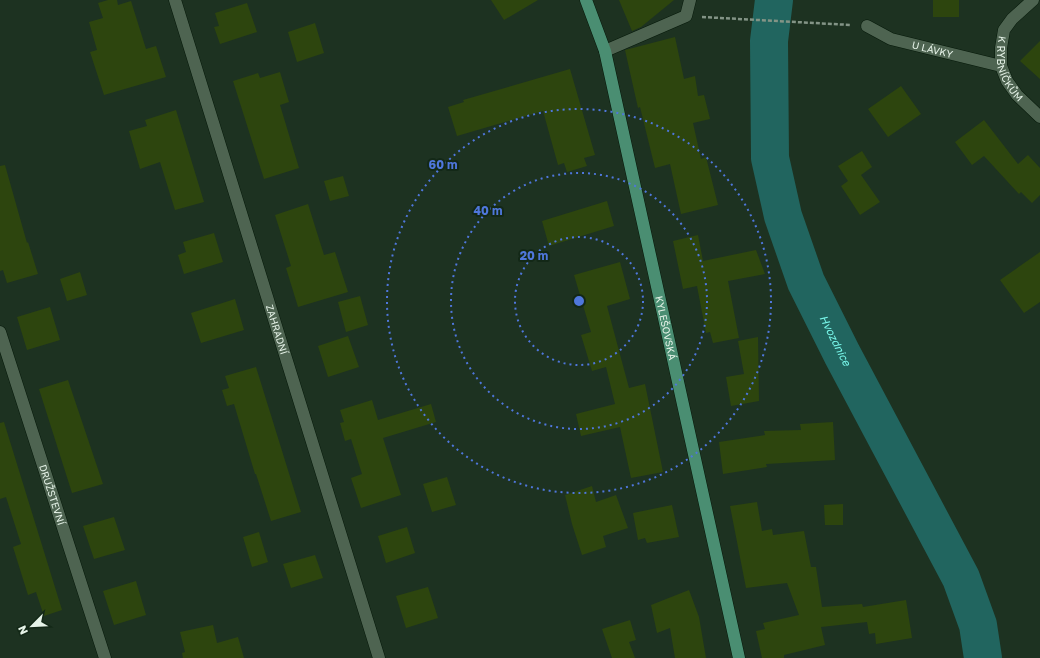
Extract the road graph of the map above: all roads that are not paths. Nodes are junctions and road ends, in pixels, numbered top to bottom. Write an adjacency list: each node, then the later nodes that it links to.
1 (175, 0): 11 (street, ZAHRADNÍ)
2 (586, 0): 6 (main road, KYLEŠOVSKÁ)
3 (690, 0): 6 (street)
4 (1033, 0): 7 (street, K RYBNÍČKŮM)
5 (867, 26): 7 (street, U LÁVKY)
6 (605, 51): 12 (main road, KYLEŠOVSKÁ)
7 (1001, 66): 8 (street, K RYBNÍČKŮM)
8 (1040, 117)
9 (0, 332): 10 (street, DRUŽSTEVNÍ)
10 (105, 658)
11 (379, 658)
12 (739, 658)

